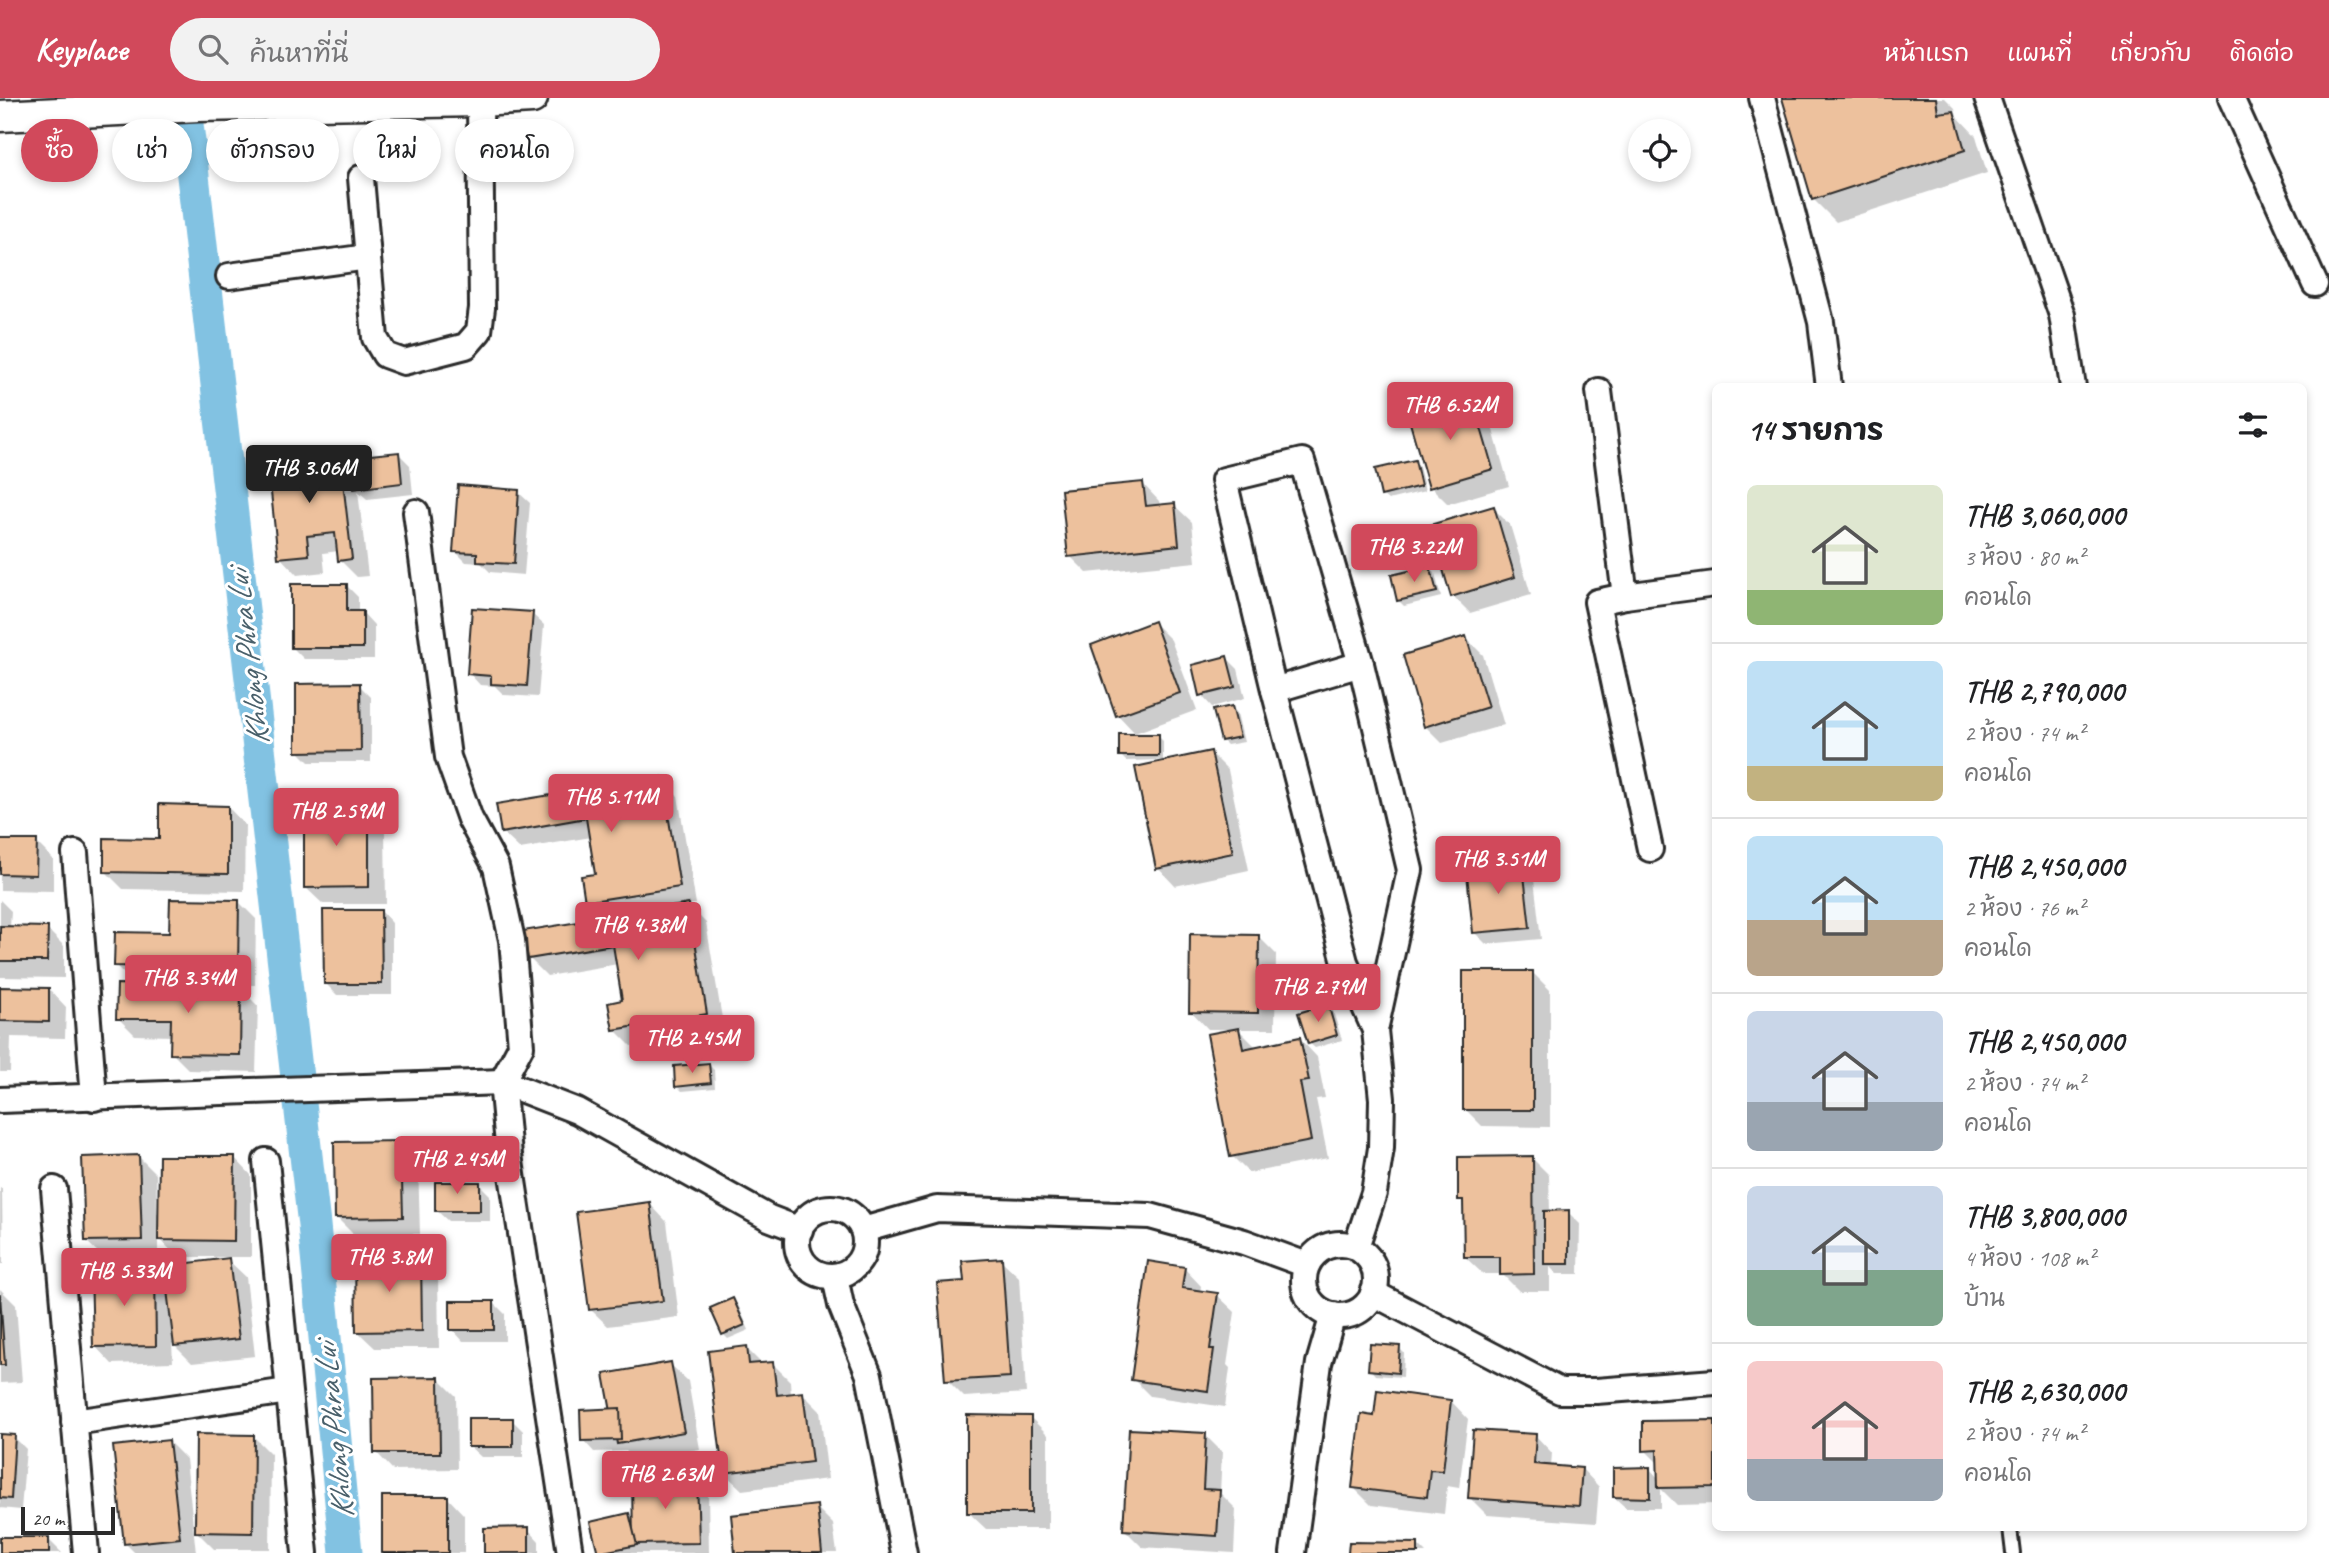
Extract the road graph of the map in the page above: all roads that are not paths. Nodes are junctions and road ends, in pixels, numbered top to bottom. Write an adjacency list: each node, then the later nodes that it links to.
1 (533, 98): 5 (street)
2 (1762, 98): 11 (street)
3 (1987, 98): 12 (street)
4 (2231, 98): 10 (street)
5 (480, 102): 6 (street); 8 (street)
6 (0, 116)
7 (361, 182): 8 (street)
8 (368, 257): 9 (street)
9 (229, 276)
10 (2315, 284)
11 (1829, 383)
12 (2072, 383)
13 (1599, 391): 16 (street)
14 (416, 512): 22 (street)
15 (1712, 584): 16 (street)
16 (1625, 596): 19 (street)
17 (1362, 664): 18 (street); 18 (street); 21 (street)
18 (1274, 690): 21 (street)
19 (1650, 849)
20 (75, 853): 23 (street)
21 (1375, 1030): 29 (street)
22 (502, 1082): 23 (street); 27 (street); 40 (street)
23 (94, 1098): 24 (street)
24 (0, 1100)
25 (266, 1161): 35 (street)
26 (54, 1189): 36 (street)
27 (800, 1230): 28 (street); 31 (street)
28 (863, 1230): 30 (street); 31 (street)
29 (1356, 1247): 30 (street); 32 (street)
30 (1307, 1265): 33 (street)
31 (835, 1277): 41 (street)
32 (1373, 1293): 33 (street); 34 (street)
33 (1333, 1315): 42 (street)
34 (1712, 1382)
35 (288, 1391): 36 (street); 39 (street)
36 (74, 1422): 38 (street)
37 (2010, 1531): 43 (lane)
38 (86, 1553)
39 (305, 1553)
40 (570, 1553)
41 (904, 1553)
42 (1293, 1553)
43 (2013, 1553)

